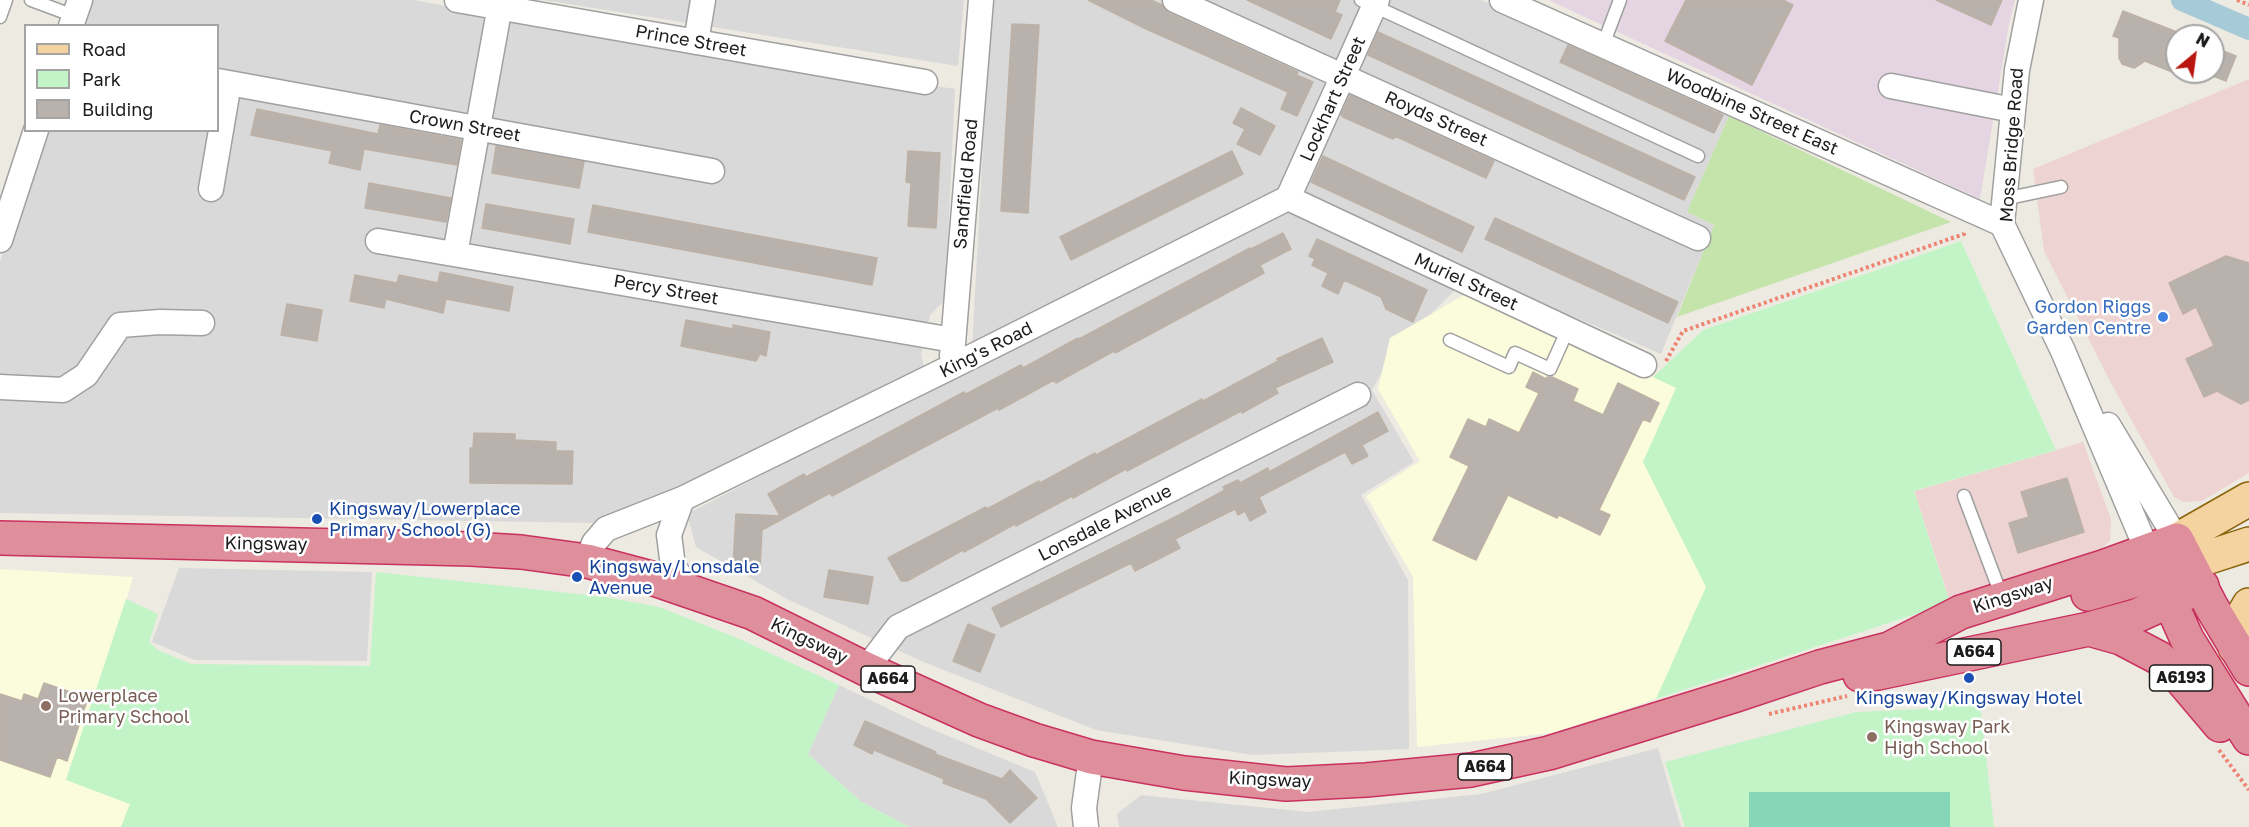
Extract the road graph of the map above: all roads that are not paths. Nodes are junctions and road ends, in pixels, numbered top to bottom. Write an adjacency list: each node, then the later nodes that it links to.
1 (6, 0): 13 (lane)
2 (31, 0): 12 (lane)
3 (458, 0): 11 (street, Prince Street)
4 (703, 0): 14 (street)
5 (981, 0): 38 (street, Sandfield Road)
6 (1175, 0): 16 (street, Royds Street)
7 (1502, 0): 15 (street, Woodbine Street East)
8 (1620, 0): 15 (lane)
9 (2031, 0): 20 (street, Moss Bridge Road)
10 (1371, 2): 16 (street, Lockhart Street); 25 (lane)
11 (500, 4): 14 (street, Prince Street); 22 (street)
12 (75, 14)
13 (0, 17)
14 (696, 42): 18 (street, Prince Street)
15 (1603, 45): 31 (street, Woodbine Street East)
16 (1343, 77): 29 (street, Lockhart Street); 32 (street, Royds Street)
17 (223, 82): 21 (street); 22 (street, Crown Street)
18 (925, 82)
19 (1891, 86): 20 (street)
20 (2013, 110): 30 (street, Moss Bridge Road)
21 (219, 115)
22 (478, 128): 26 (street, Crown Street); 35 (street)
23 (35, 132): 33 (street)
24 (217, 132): 28 (street)
25 (1698, 156)
26 (712, 171)
27 (2061, 187): 30 (lane)
28 (210, 189)
29 (1288, 198): 37 (street, Muriel Street); 41 (street, King's Road)
30 (2004, 199): 31 (street, Moss Bridge Road)
31 (2002, 224): 51 (street, Moss Bridge Road)
32 (1698, 238)
33 (0, 240)
34 (378, 241): 35 (street, Percy Street)
35 (455, 254): 38 (street, Percy Street)
36 (202, 323): 42 (street)
37 (1568, 329): 39 (lane); 40 (street, Muriel Street)
38 (953, 340): 41 (street, Sandfield Road)
39 (1449, 340)
40 (1644, 365)
41 (951, 368): 45 (street, King's Road)
42 (0, 387)
43 (1358, 395): 58 (street, Lonsdale Avenue)
44 (1964, 496): 53 (lane)
45 (682, 499): 50 (street, King's Road); 52 (street)
46 (2249, 499): 51 (main road, Kingsway / A664)
47 (0, 538): 50 (highway, Kingsway / A664)
48 (2249, 544): 51 (main road, A664)
49 (2249, 555): 51 (main road, Kingsway / A664)
50 (586, 561): 52 (highway, Kingsway / A664)
51 (2173, 568): 53 (highway, Kingsway / A664); 55 (highway, Kingsway / A664); 56 (highway, A664); 57 (highway); 60 (highway, A6193)
52 (690, 590): 58 (highway, Kingsway / A664)
53 (2003, 598): 56 (highway, Kingsway / A664)
54 (2249, 604): 57 (main road)
55 (2089, 629): 59 (highway, Kingsway / A664); 62 (highway, A6193)
56 (1889, 649): 59 (highway, Kingsway / A664)
57 (2242, 658)
58 (866, 669): 61 (highway, Kingsway / A664)
59 (1774, 682): 61 (highway, Kingsway / A664)
60 (2249, 738)
61 (1091, 757): 63 (street)
62 (2249, 758)
63 (1086, 827)

